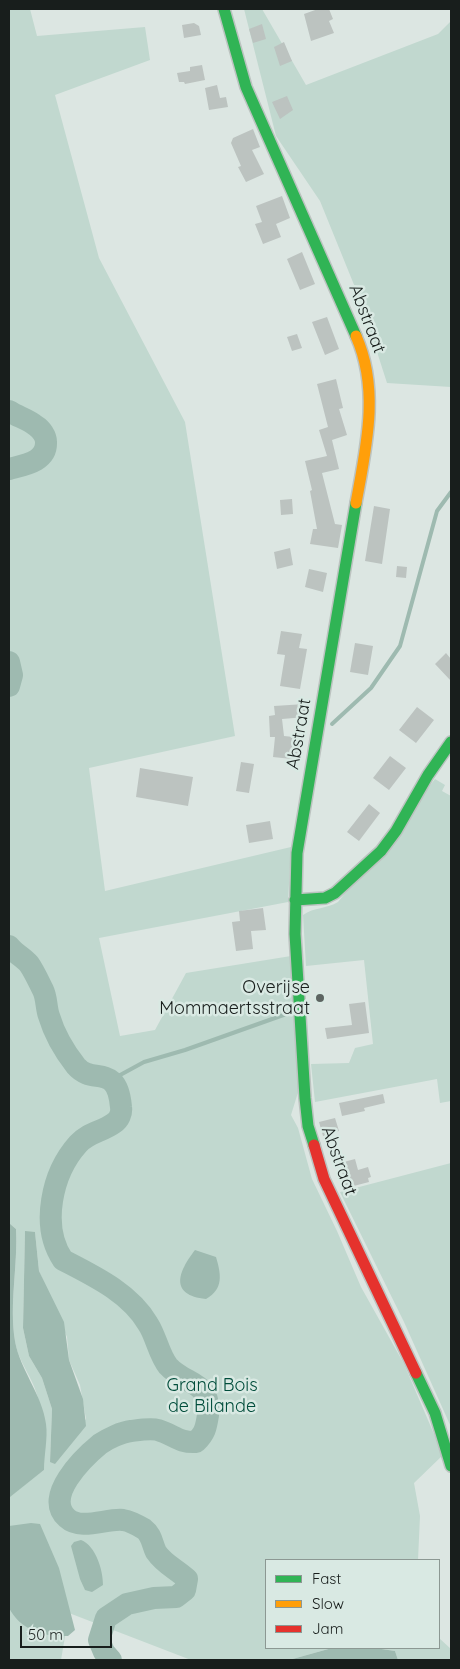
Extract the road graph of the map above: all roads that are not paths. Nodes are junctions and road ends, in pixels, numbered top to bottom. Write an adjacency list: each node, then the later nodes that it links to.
1 (224, 9): 3 (street, Abstraat)
2 (451, 742): 3 (street)
3 (295, 900): 4 (street, Abstraat)
4 (451, 1466)

